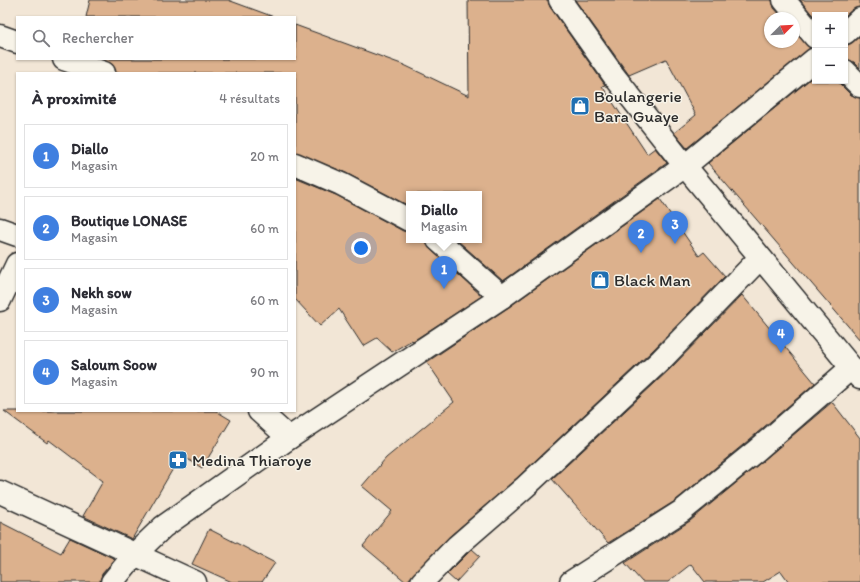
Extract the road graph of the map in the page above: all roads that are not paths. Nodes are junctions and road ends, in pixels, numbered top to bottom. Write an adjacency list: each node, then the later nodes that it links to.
1 (560, 0): 14 (street)
2 (784, 0): 5 (street)
3 (860, 19): 4 (street)
4 (848, 30)
5 (812, 33)
6 (0, 36): 7 (street)
7 (16, 42)
8 (67, 60): 10 (street)
9 (812, 61): 14 (street)
10 (101, 72)
11 (848, 73): 12 (street)
12 (860, 86)
13 (296, 164): 15 (street)
14 (685, 166): 19 (street); 21 (street)
15 (406, 218)
16 (0, 229): 17 (street)
17 (16, 235)
18 (441, 243): 21 (street)
19 (760, 258): 23 (street); 30 (street)
20 (16, 266): 22 (street)
21 (502, 297): 25 (street)
22 (0, 300)
23 (856, 373): 31 (street)
24 (260, 412): 25 (street)
25 (288, 438): 27 (street)
26 (0, 492): 27 (street)
27 (135, 554): 28 (street); 29 (street)
28 (112, 582)
29 (196, 582)
30 (422, 582)
31 (571, 582)

